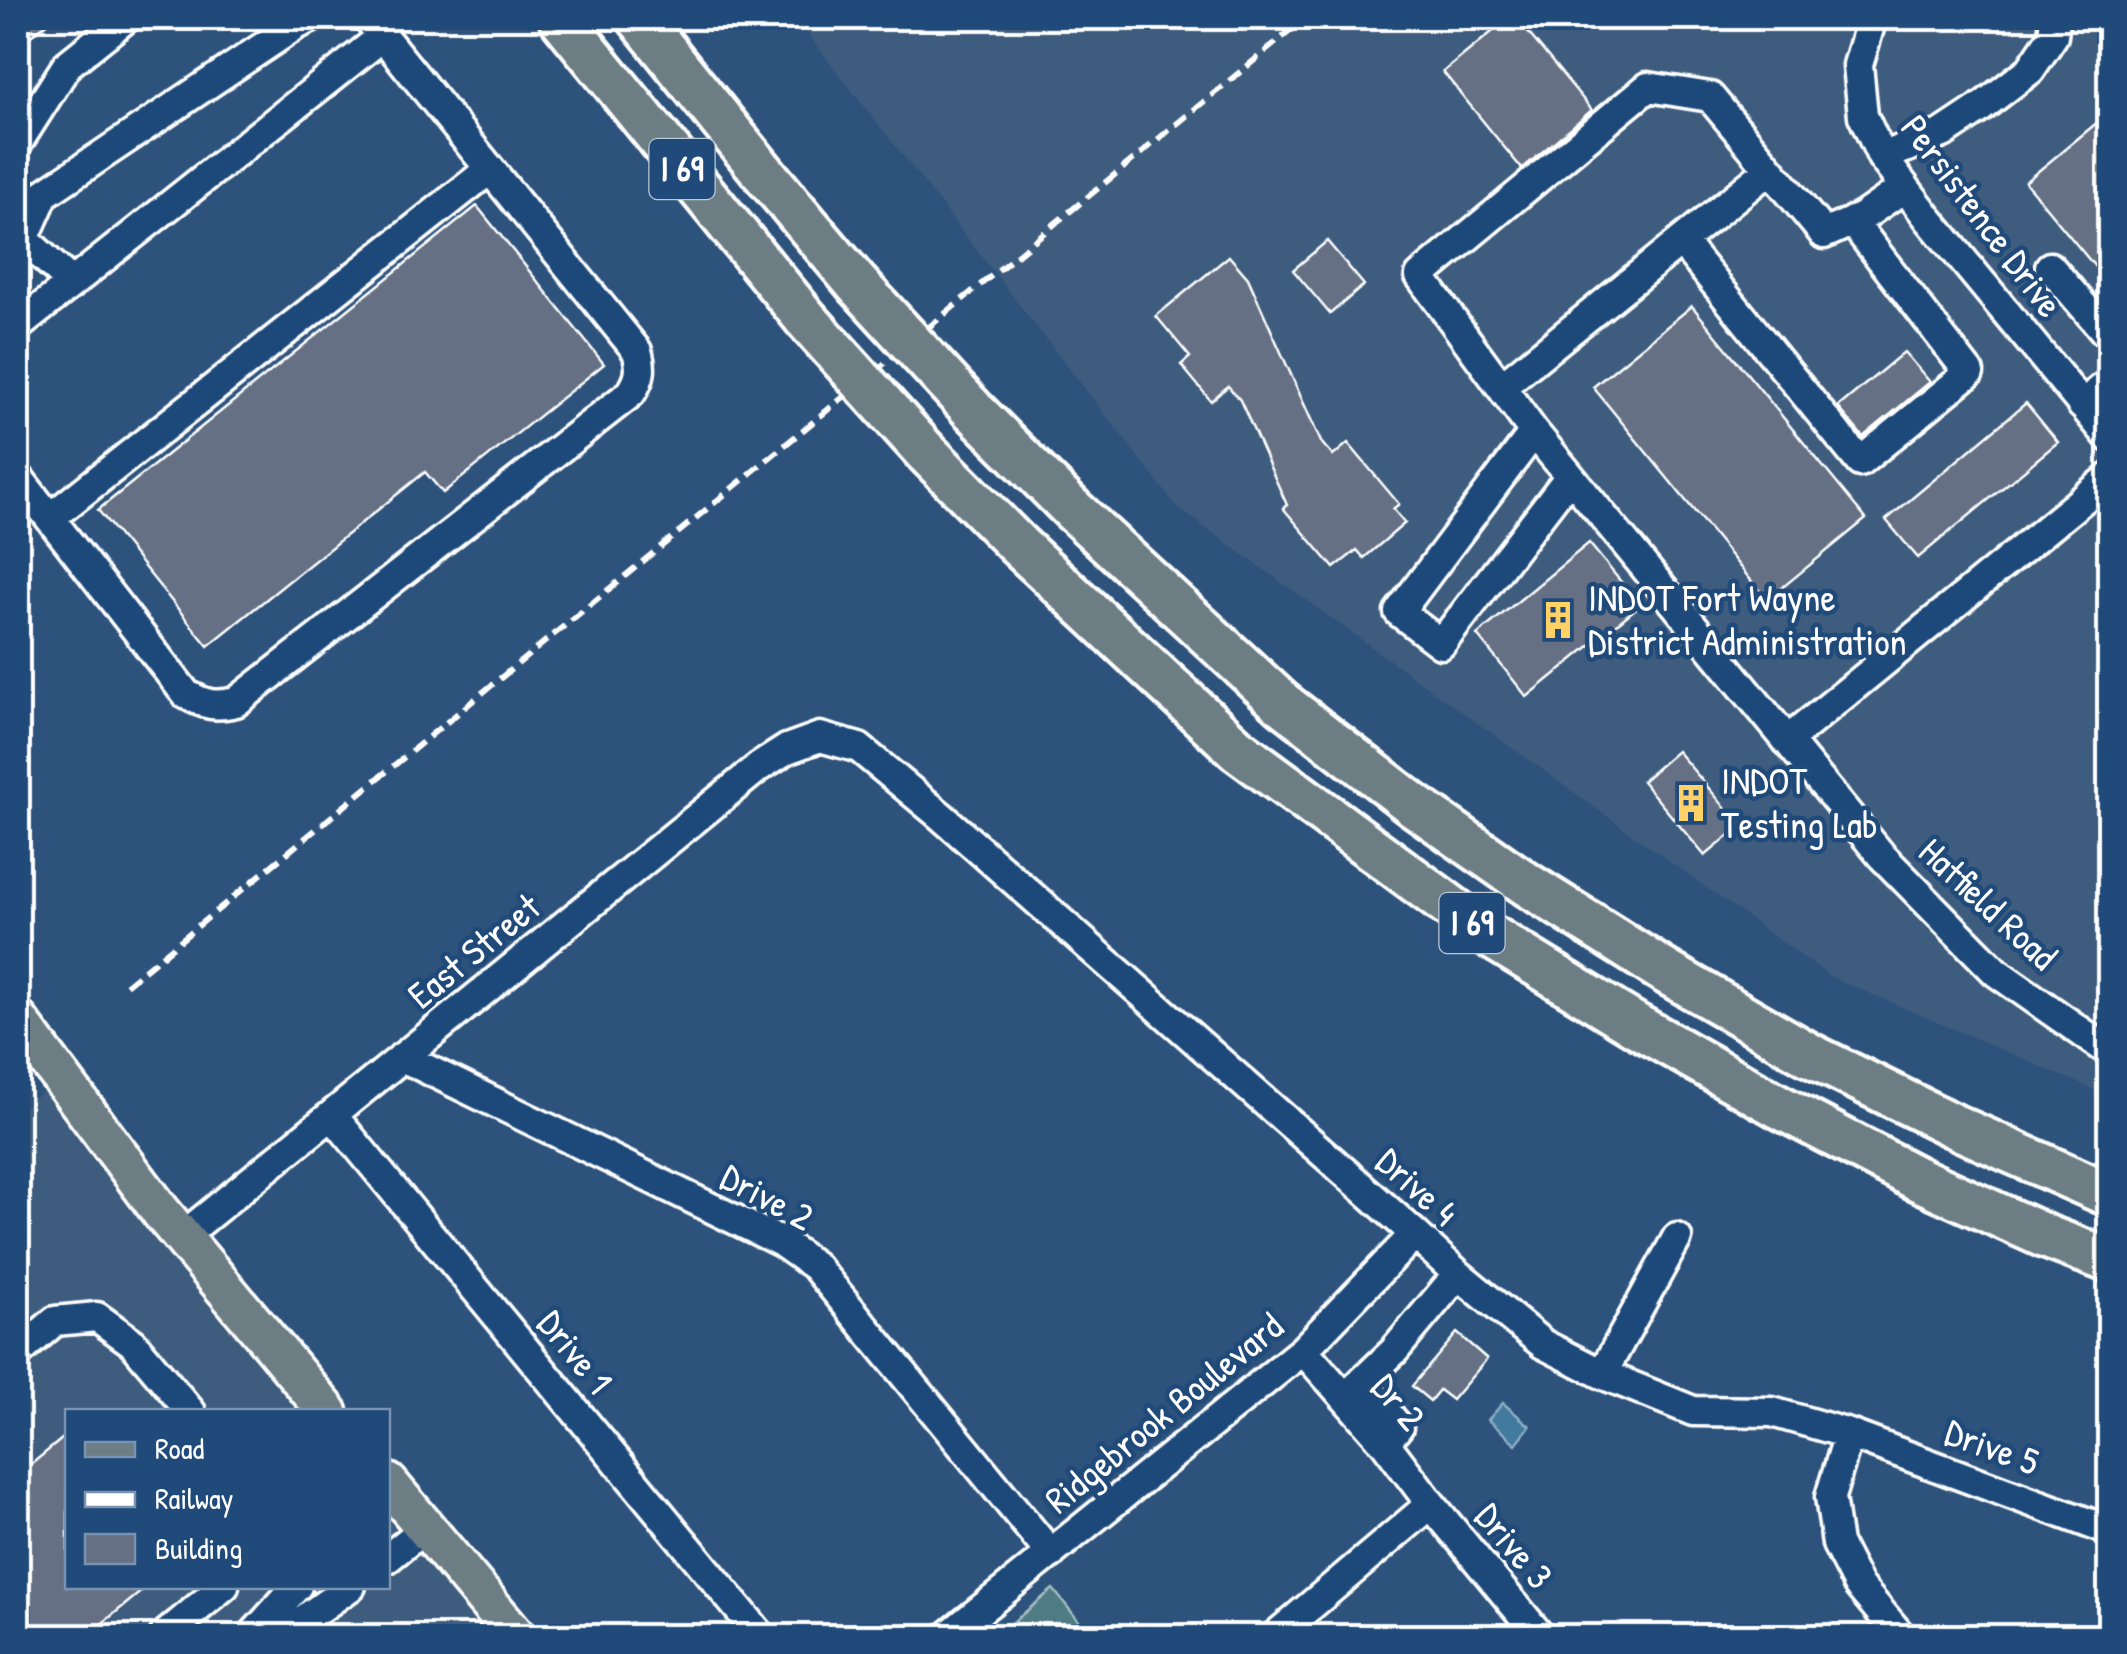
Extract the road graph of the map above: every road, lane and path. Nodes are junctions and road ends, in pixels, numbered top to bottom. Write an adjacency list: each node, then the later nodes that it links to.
1 (126, 18): 8 (street)
2 (311, 18): 14 (street)
3 (561, 18): 39 (highway, I 69, bridge)
4 (640, 18): 35 (highway, I 69, bridge)
5 (1872, 18): 9 (street, Persistence Drive)
6 (2055, 18): 9 (street)
7 (376, 27): 10 (street); 17 (street)
8 (18, 142)
9 (1882, 157): 12 (street, Persistence Drive)
10 (490, 169): 28 (street); 28 (street)
11 (1770, 169): 13 (street); 15 (street); 21 (street, Hatfield Road)
12 (1904, 187): 13 (street); 22 (street, Persistence Drive)
13 (1852, 221): 15 (street)
14 (21, 240): 17 (street)
15 (1681, 242): 21 (street)
16 (2050, 266): 19 (street)
17 (72, 283): 18 (street)
18 (18, 326)
19 (2110, 338)
20 (2110, 382): 22 (street)
21 (1501, 388): 23 (street, Hatfield Road)
22 (2082, 405): 24 (street, Persistence Drive)
23 (1534, 432): 25 (street, Hatfield Road); 25 (street)
24 (2110, 438)
25 (1570, 476): 30 (street, Hatfield Road)
26 (18, 477): 28 (street)
27 (2110, 478): 30 (street)
28 (50, 518)
29 (820, 737): 33 (street, East Street); 36 (street, Drive 4)
30 (1787, 741): 32 (street, Hatfield Road)
31 (18, 1020): 37 (main road)
32 (2110, 1052)
33 (402, 1058): 34 (street, East Street); 52 (street, Drive 2)
34 (332, 1114): 37 (street, East Street); 61 (street, Drive 1)
35 (2110, 1195)
36 (1415, 1234): 40 (street, Drive 4); 41 (street, Ridgebrook Boulevard)
37 (183, 1236): 46 (main road)
38 (1677, 1238): 43 (street)
39 (2110, 1261)
40 (1458, 1274): 43 (street, Drive 4); 44 (street)
41 (1303, 1350): 44 (street, Dr 2); 52 (street, Ridgebrook Boulevard)
42 (18, 1352): 45 (street)
43 (1602, 1374): 47 (street, Drive 4)
44 (1354, 1390): 49 (street, Dr 2)
45 (188, 1409)
46 (326, 1409)
47 (1849, 1434): 51 (street, Drive 5); 65 (street)
48 (391, 1495): 50 (main road)
49 (1431, 1504): 63 (street); 64 (street, Drive 3)
50 (425, 1528): 53 (street); 60 (main road)
51 (2110, 1531)
52 (1051, 1554): 62 (street, Ridgebrook Boulevard)
53 (390, 1556)
54 (220, 1589): 57 (street)
55 (294, 1589): 58 (street)
56 (347, 1589): 59 (street)
57 (164, 1636)
58 (252, 1636)
59 (281, 1636)
60 (516, 1636)
61 (761, 1636)
62 (948, 1636)
63 (1276, 1636)
64 (1540, 1636)
65 (1901, 1636)

